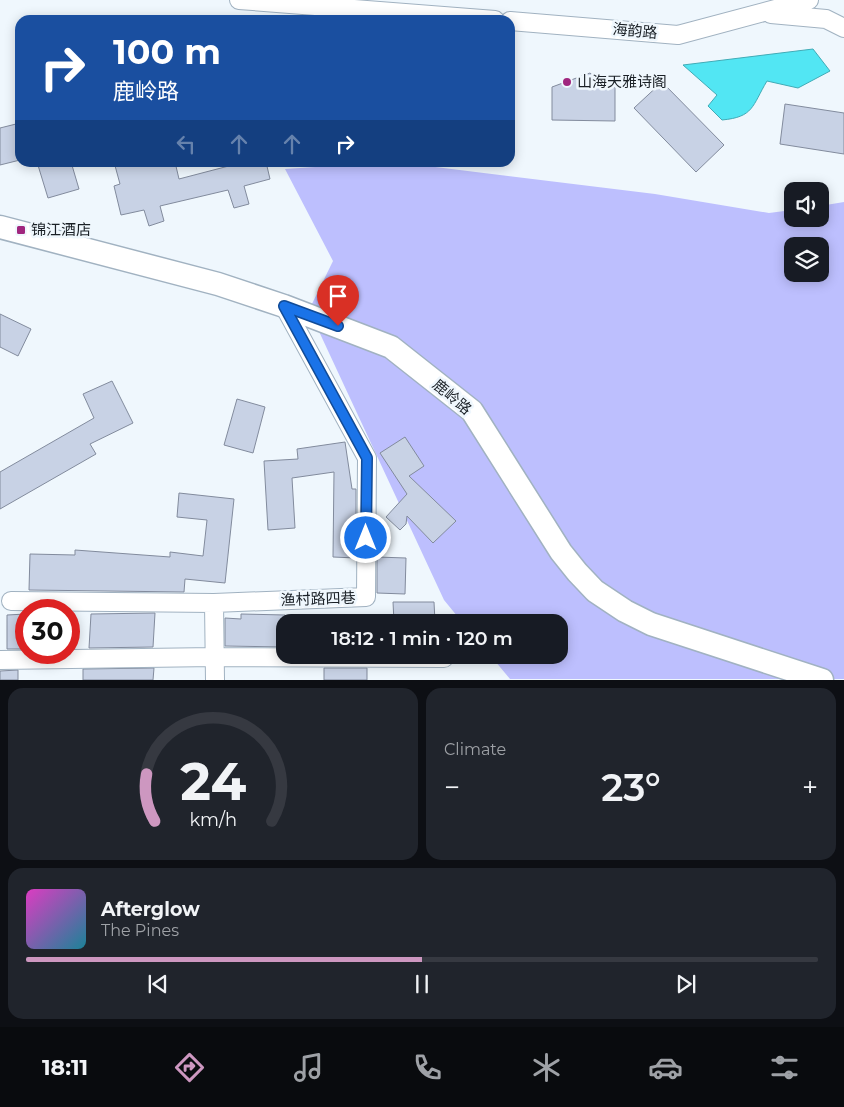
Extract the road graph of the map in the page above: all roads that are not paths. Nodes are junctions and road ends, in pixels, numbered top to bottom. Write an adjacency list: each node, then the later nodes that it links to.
1 (239, 0): 3 (street)
2 (809, 0): 4 (street, 海韵路)
3 (265, 1): 5 (street)
4 (758, 13): 6 (street, 海韵路); 7 (street)
5 (434, 15)
6 (515, 21)
7 (844, 28)
8 (0, 227): 9 (main road, 鹿岭路)
9 (284, 306): 11 (street, 渔村路四巷); 16 (main road, 鹿岭路)
10 (11, 601): 11 (street)
11 (214, 602): 12 (street)
12 (214, 657): 13 (street); 14 (street); 15 (street)
13 (276, 657)
14 (0, 660)
15 (215, 680)
16 (822, 680)

